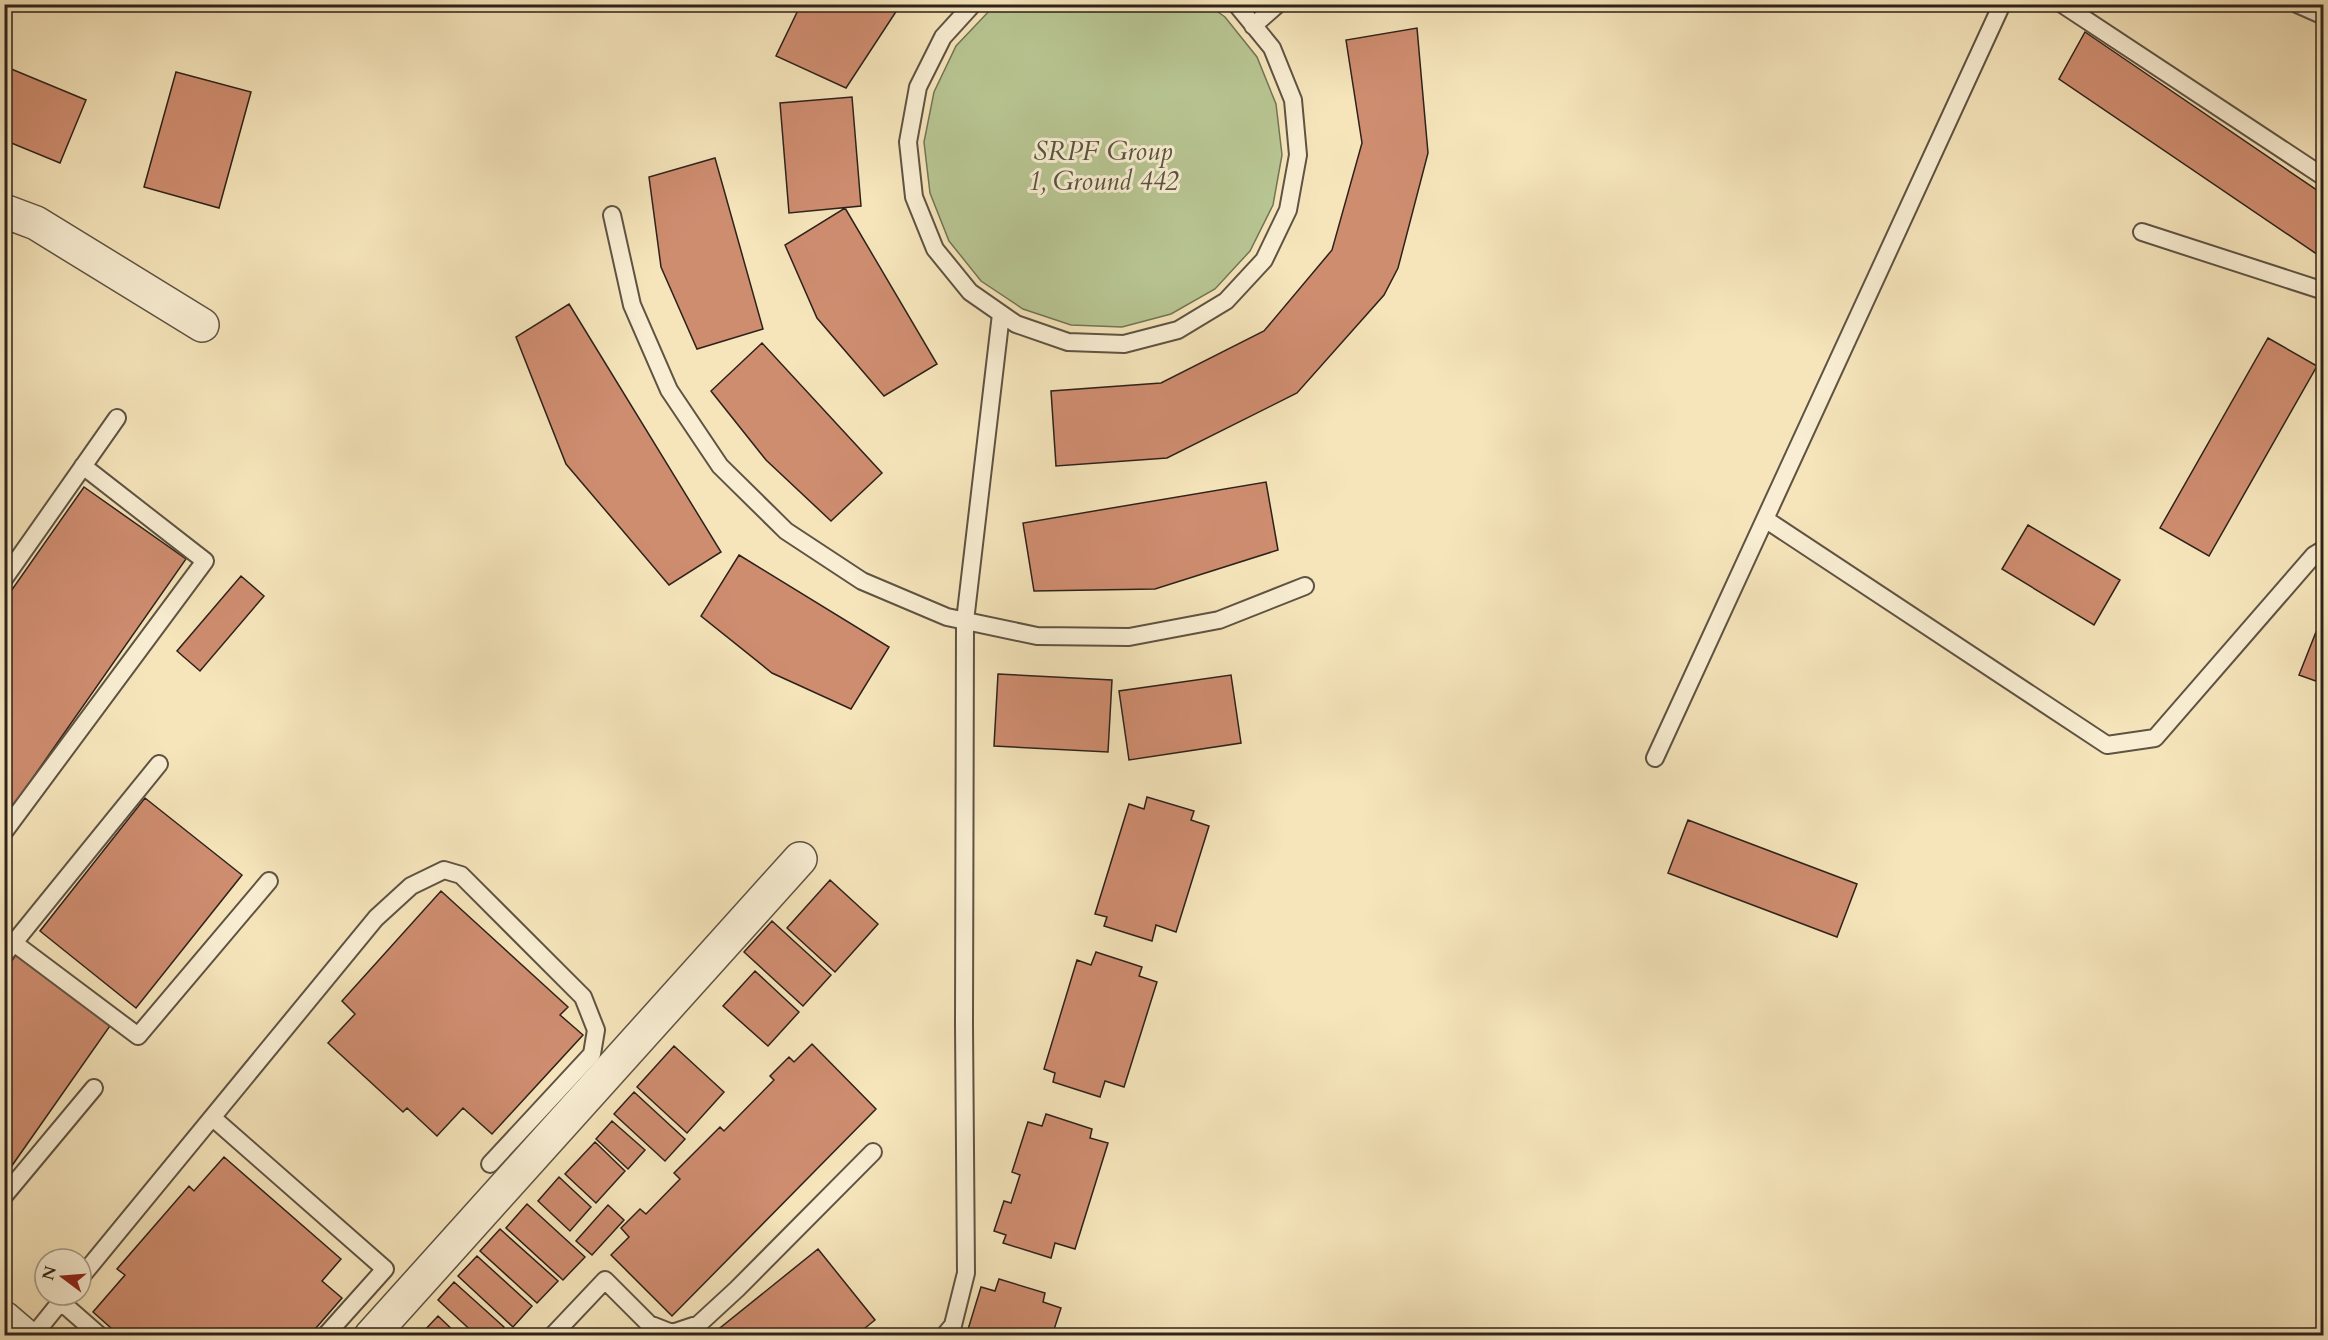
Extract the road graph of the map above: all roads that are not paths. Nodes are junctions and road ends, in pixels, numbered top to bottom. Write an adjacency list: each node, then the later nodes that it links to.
1 (973, 4): 14 (lane)
2 (1236, 4): 8 (lane)
3 (1278, 4): 8 (lane)
4 (2002, 4): 18 (lane)
5 (2062, 4): 9 (lane)
6 (2296, 4): 7 (lane)
7 (2324, 16)
8 (1253, 26): 14 (lane)
9 (2324, 177)
10 (4, 211): 15 (street)
11 (612, 215): 22 (lane)
12 (2142, 232): 13 (lane)
13 (2324, 291)
14 (1001, 314): 22 (lane)
15 (202, 325)
16 (117, 418): 17 (lane)
17 (83, 466): 20 (lane); 25 (lane)
18 (1765, 519): 19 (lane); 23 (lane)
19 (2324, 549)
20 (4, 579)
21 (1305, 586): 22 (lane)
22 (965, 621): 44 (lane)
23 (1655, 758)
24 (159, 764): 28 (lane)
25 (4, 832)
26 (800, 859): 42 (street)
27 (269, 881): 28 (lane)
28 (9, 949)
29 (94, 1088): 33 (lane)
30 (213, 1118): 32 (lane); 34 (lane); 41 (lane)
31 (873, 1152): 43 (lane)
32 (490, 1164)
33 (4, 1196)
34 (93, 1263)
35 (56, 1307): 39 (lane)
36 (72, 1307): 40 (lane)
37 (4, 1318): 38 (street)
38 (25, 1335)
39 (33, 1335)
40 (100, 1335)
41 (326, 1335)
42 (371, 1335)
43 (552, 1335)
44 (944, 1335)

